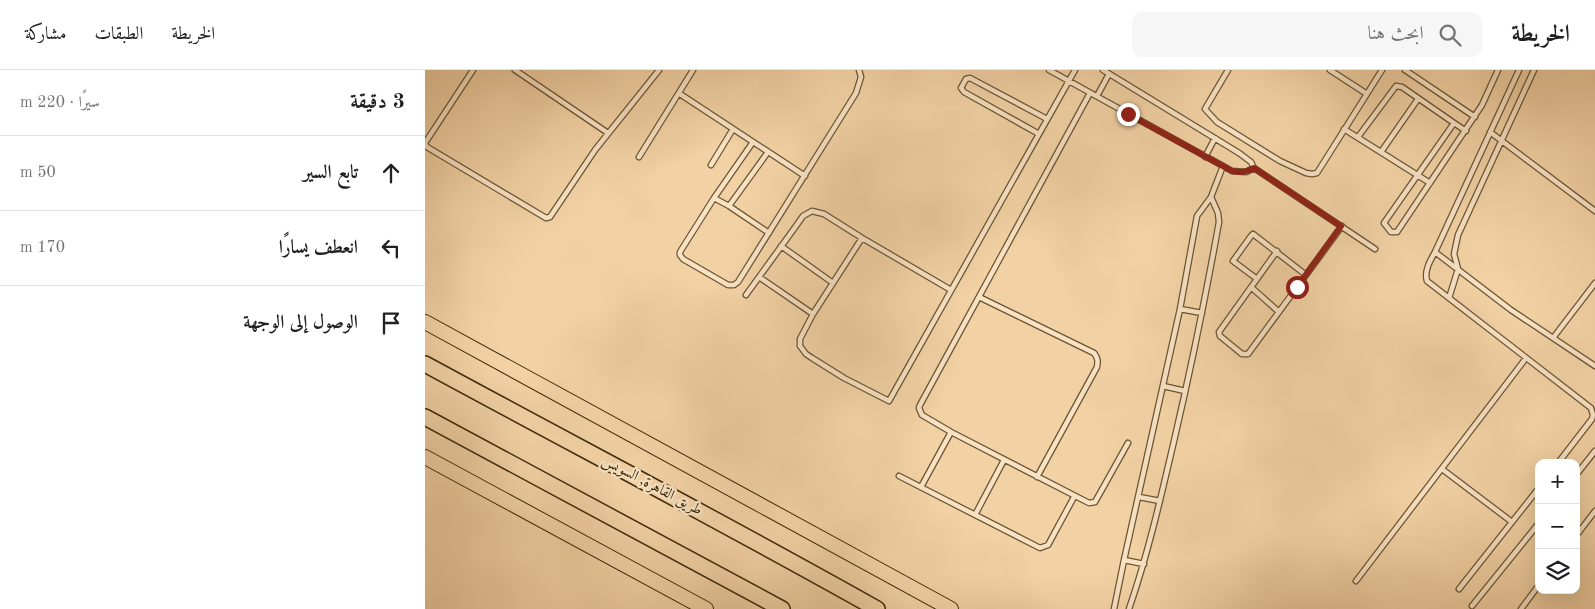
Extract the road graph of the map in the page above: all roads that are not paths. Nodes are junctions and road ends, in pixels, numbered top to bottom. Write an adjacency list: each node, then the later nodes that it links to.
1 (473, 70): 36 (lane)
2 (515, 70): 30 (lane)
3 (659, 70): 30 (lane)
4 (693, 70): 19 (lane)
5 (859, 70): 44 (lane)
6 (1049, 70): 17 (lane)
7 (1075, 70): 17 (lane)
8 (1103, 70): 16 (lane)
9 (1227, 70): 27 (lane)
10 (1330, 70): 20 (lane)
11 (1382, 70): 20 (lane)
12 (1405, 70): 23 (lane)
13 (1498, 70): 23 (lane)
14 (1519, 70): 29 (lane)
15 (1534, 70): 34 (lane)
16 (1109, 74): 21 (lane); 33 (lane)
17 (1069, 81): 18 (lane); 24 (lane)
18 (1090, 93): 21 (lane); 67 (lane)
19 (680, 94): 26 (lane); 39 (lane)
20 (1367, 94): 27 (lane)
21 (1097, 96): 40 (lane)
22 (1418, 99): 25 (lane); 32 (lane); 38 (lane)
23 (1475, 117): 28 (lane)
24 (1047, 119): 31 (lane); 31 (lane)
25 (1454, 124): 28 (lane); 45 (lane)
26 (733, 129): 35 (lane); 41 (lane)
27 (1344, 129): 32 (lane)
28 (1466, 131): 46 (lane)
29 (1490, 132): 34 (lane); 57 (lane)
30 (607, 133): 36 (lane)
31 (1039, 134): 65 (lane)
32 (1358, 137): 38 (lane)
33 (1215, 138): 40 (lane); 43 (lane)
34 (1501, 141): 50 (lane); 58 (lane)
35 (753, 142): 37 (lane); 48 (lane)
36 (425, 143)
37 (768, 152): 44 (lane); 49 (lane)
38 (1381, 152): 45 (lane)
39 (639, 157)
40 (1205, 157): 42 (lane)
41 (711, 165)
42 (1223, 166): 43 (lane); 47 (lane)
43 (1254, 168): 51 (lane)
44 (805, 176): 52 (lane)
45 (1419, 176): 46 (lane); 46 (lane)
46 (1430, 183)
47 (1211, 197): 69 (lane); 70 (lane)
48 (714, 198): 49 (lane); 52 (lane)
49 (729, 206): 52 (lane)
50 (1595, 211)
51 (1341, 226): 55 (lane); 59 (lane)
52 (769, 233)
53 (862, 238): 54 (lane); 62 (lane); 65 (lane)
54 (781, 246): 60 (lane); 62 (lane)
55 (1375, 249)
56 (1277, 251): 59 (lane); 61 (lane); 61 (lane)
57 (1435, 252): 58 (lane); 68 (lane)
58 (1458, 269): 68 (lane); 74 (lane)
59 (1306, 275): 71 (lane)
60 (759, 277): 66 (lane); 72 (lane)
61 (1257, 279): 64 (lane)
62 (833, 283): 72 (lane)
63 (1595, 283): 74 (lane)
64 (1251, 288): 71 (lane); 71 (lane)
65 (951, 290): 72 (lane)
66 (746, 295)
67 (979, 297): 81 (lane); 90 (lane)
68 (1449, 298): 75 (lane)
69 (1180, 309): 70 (lane); 78 (lane)
70 (1203, 312): 79 (lane)
71 (1279, 312)
72 (813, 314)
73 (425, 322): 110 (highway)
74 (1553, 338): 77 (lane)
75 (1526, 358): 85 (lane); 87 (lane)
76 (425, 364): 109 (highway, طريق القاهرة, السويس)
77 (1595, 366)
78 (1163, 386): 79 (lane); 94 (lane)
79 (1185, 391): 95 (lane)
80 (425, 417): 108 (highway)
81 (951, 432): 86 (lane); 91 (lane)
82 (1128, 443): 93 (lane)
83 (1595, 451): 88 (lane)
84 (425, 457): 107 (highway)
85 (1561, 459)
86 (1004, 460): 90 (lane); 97 (lane)
87 (1442, 469): 98 (lane); 103 (lane)
88 (1580, 470)
89 (899, 476): 91 (lane)
90 (1037, 477): 93 (lane)
91 (921, 487): 97 (lane)
92 (1535, 493): 98 (lane)
93 (1074, 497): 97 (lane)
94 (1139, 497): 95 (lane); 101 (lane)
95 (1160, 501): 102 (lane)
96 (1595, 511): 100 (lane)
97 (975, 515)
98 (1512, 522): 104 (lane)
99 (1535, 527): 106 (lane)
100 (1580, 531)
101 (1123, 560): 102 (lane); 111 (lane)
102 (1144, 564): 112 (lane)
103 (1356, 581)
104 (1459, 590)
105 (1535, 590): 113 (lane)
106 (1473, 606)
107 (706, 609)
108 (782, 609)
109 (877, 609)
110 (951, 609)
111 (1114, 609)
112 (1129, 609)
113 (1521, 609)

